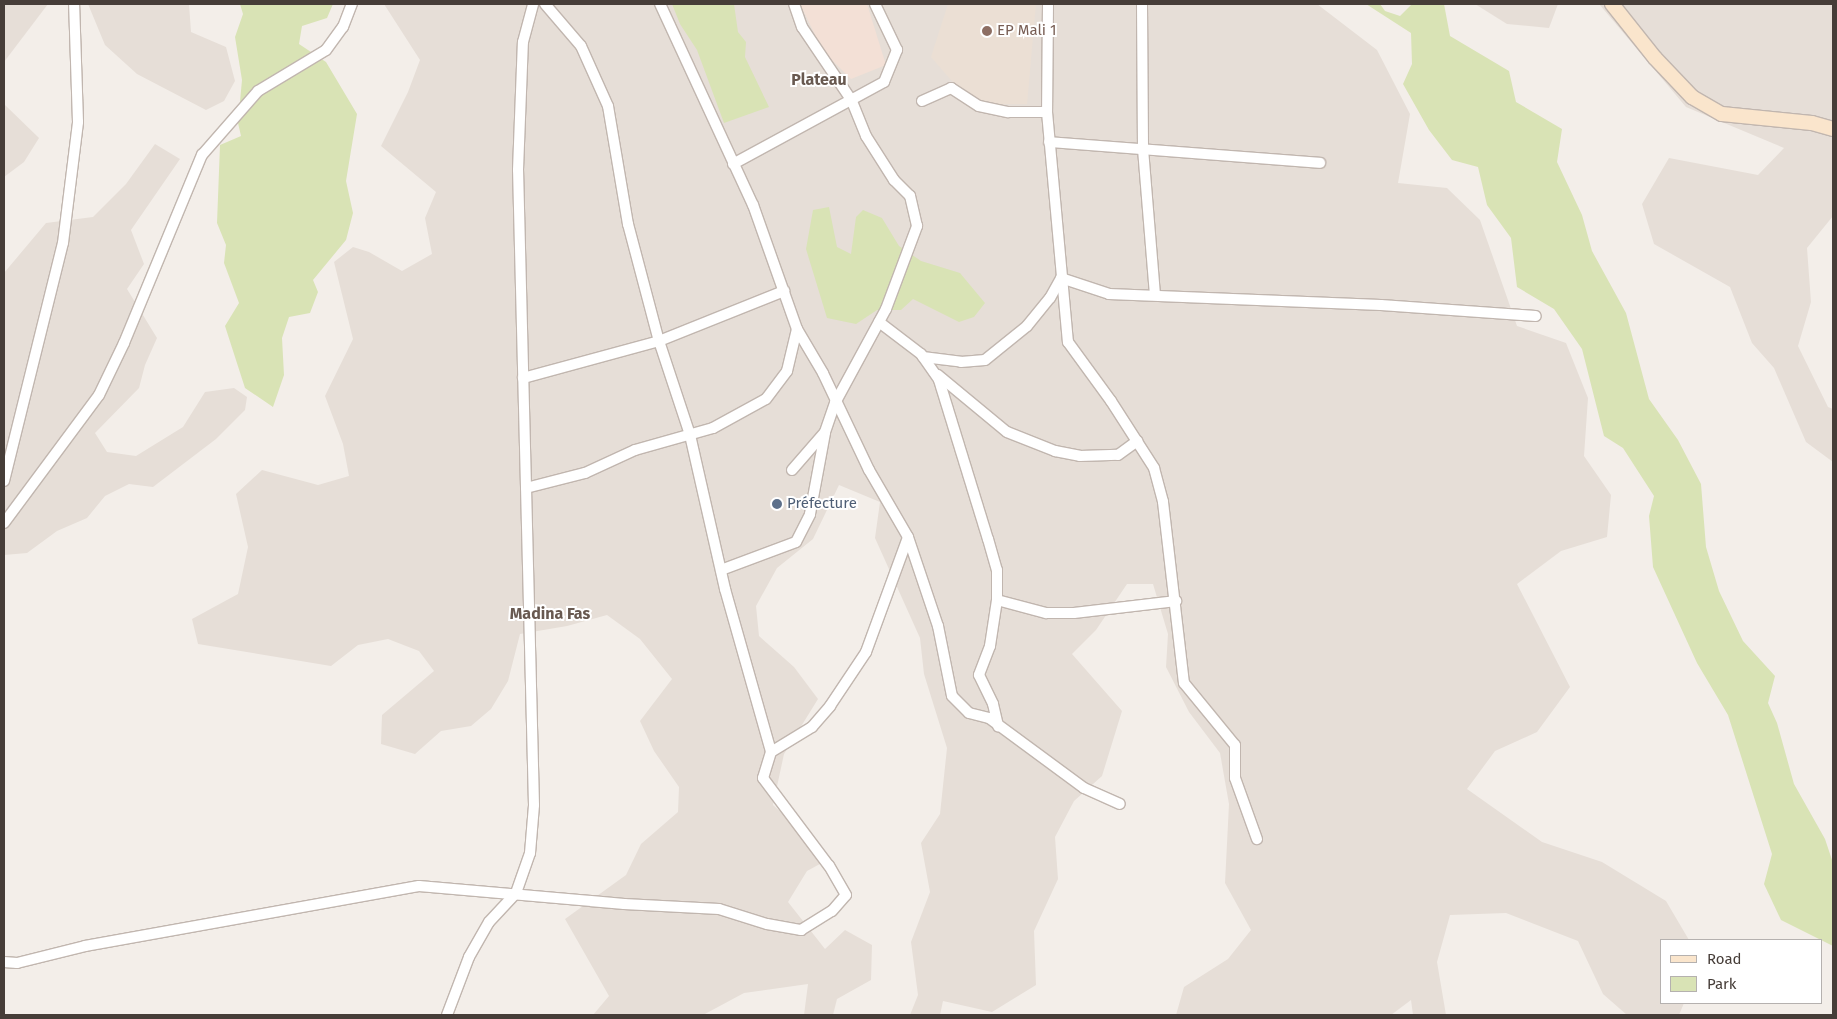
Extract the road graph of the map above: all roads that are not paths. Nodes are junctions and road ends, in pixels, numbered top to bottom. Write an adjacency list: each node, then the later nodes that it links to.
1 (74, 4): 34 (street)
2 (352, 4): 36 (street)
3 (532, 4): 28 (street)
4 (545, 4): 25 (street)
5 (660, 4): 18 (street)
6 (794, 4): 11 (street)
7 (875, 4): 11 (street)
8 (1048, 4): 13 (street)
9 (1142, 4): 16 (street)
10 (1612, 4): 14 (street)
11 (852, 101): 18 (street); 23 (street)
12 (922, 101): 13 (street)
13 (1047, 112): 15 (street)
14 (1833, 128)
15 (1050, 142): 16 (street); 19 (street)
16 (1143, 149): 17 (street); 21 (street)
17 (1320, 162)
18 (733, 164): 20 (street)
19 (1060, 278): 21 (street); 26 (street); 32 (street)
20 (784, 291): 24 (street); 25 (street)
21 (1155, 296): 22 (street)
22 (1536, 316)
23 (879, 322): 26 (street); 29 (street)
24 (797, 329): 29 (street); 31 (street)
25 (659, 341): 28 (street); 31 (street)
26 (924, 357): 27 (street)
27 (934, 371): 32 (street); 39 (street)
28 (523, 378): 35 (street)
29 (835, 403): 30 (street); 37 (street)
30 (825, 432): 33 (street); 38 (street)
31 (690, 435): 35 (street); 38 (street)
32 (1137, 441): 40 (street)
33 (792, 470)
34 (4, 481)
35 (526, 488): 45 (street)
36 (4, 523)
37 (908, 536): 41 (street); 42 (street)
38 (721, 570): 42 (street)
39 (997, 600): 40 (street); 41 (street)
40 (1176, 601): 44 (street)
41 (998, 726): 43 (street)
42 (771, 752): 45 (street)
43 (1120, 804)
44 (1257, 839)
45 (516, 894): 46 (street); 47 (street)
46 (4, 962)
47 (447, 1015)

